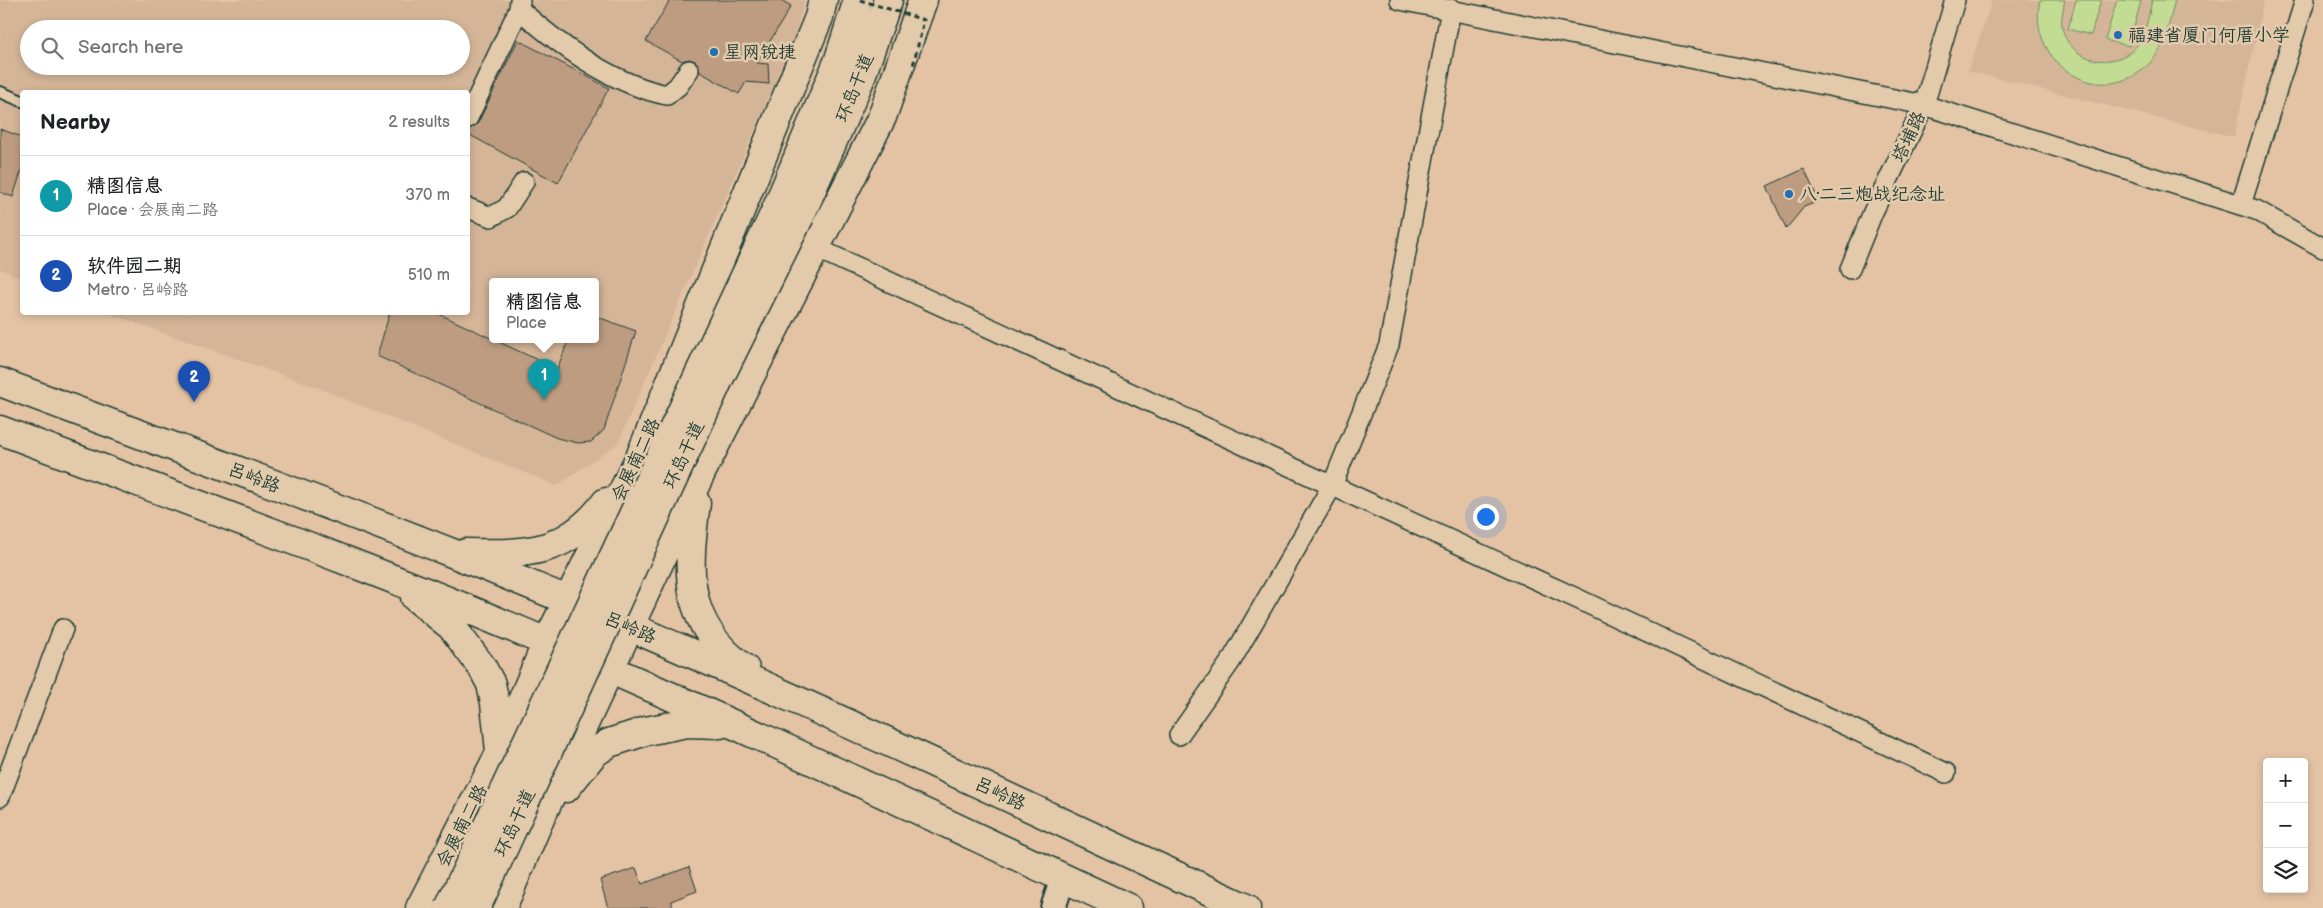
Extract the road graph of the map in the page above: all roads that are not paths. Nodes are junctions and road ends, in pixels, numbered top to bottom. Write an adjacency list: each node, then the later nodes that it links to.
1 (823, 0): 24 (main road, 会展南二路)
2 (859, 0): 18 (main road, 环岛干道)
3 (888, 0): 18 (main road, 环岛干道)
4 (923, 0): 19 (main road)
5 (1400, 0): 9 (street)
6 (1955, 0): 13 (street, 塔埔路)
7 (2305, 0): 16 (street)
8 (519, 4): 10 (street); 14 (street)
9 (1451, 9): 13 (street); 26 (street)
10 (689, 70)
11 (0, 92): 12 (lane)
12 (20, 100)
13 (1924, 105): 16 (street); 21 (street, 塔埔路)
14 (470, 114)
15 (524, 182): 17 (street)
16 (2241, 205): 20 (street)
17 (470, 209)
18 (788, 213): 43 (main road, 环岛干道, bridge); 44 (main road, 环岛干道, bridge)
19 (816, 248): 25 (main road); 26 (street)
20 (2323, 248)
21 (1850, 269)
22 (0, 382): 27 (main road, 吕岭路)
23 (0, 430): 28 (main road)
24 (640, 456): 25 (main road); 27 (main road); 29 (main road, 会展南二路)
25 (699, 477): 30 (main road); 34 (main road)
26 (1332, 486): 36 (street); 38 (street)
27 (451, 552): 29 (main road, 吕岭路)
28 (392, 579): 32 (main road); 37 (main road)
29 (567, 600): 30 (main road, 吕岭路); 32 (main road, 会展南二路)
30 (629, 627): 33 (main road); 34 (main road, 吕岭路)
31 (64, 629): 39 (street)
32 (547, 642): 33 (main road); 37 (main road, 会展南二路)
33 (610, 669): 35 (main road); 40 (main road)
34 (791, 696): 48 (main road, 吕岭路)
35 (732, 725): 40 (main road); 41 (main road)
36 (1179, 734)
37 (500, 753): 42 (main road, 会展南二路)
38 (1946, 773)
39 (0, 797)
40 (538, 823): 45 (main road)
41 (1063, 878): 46 (street); 47 (main road)
42 (420, 908)
43 (449, 908)
44 (476, 908)
45 (502, 908)
46 (1053, 908)
47 (1128, 908)
48 (1246, 908)

